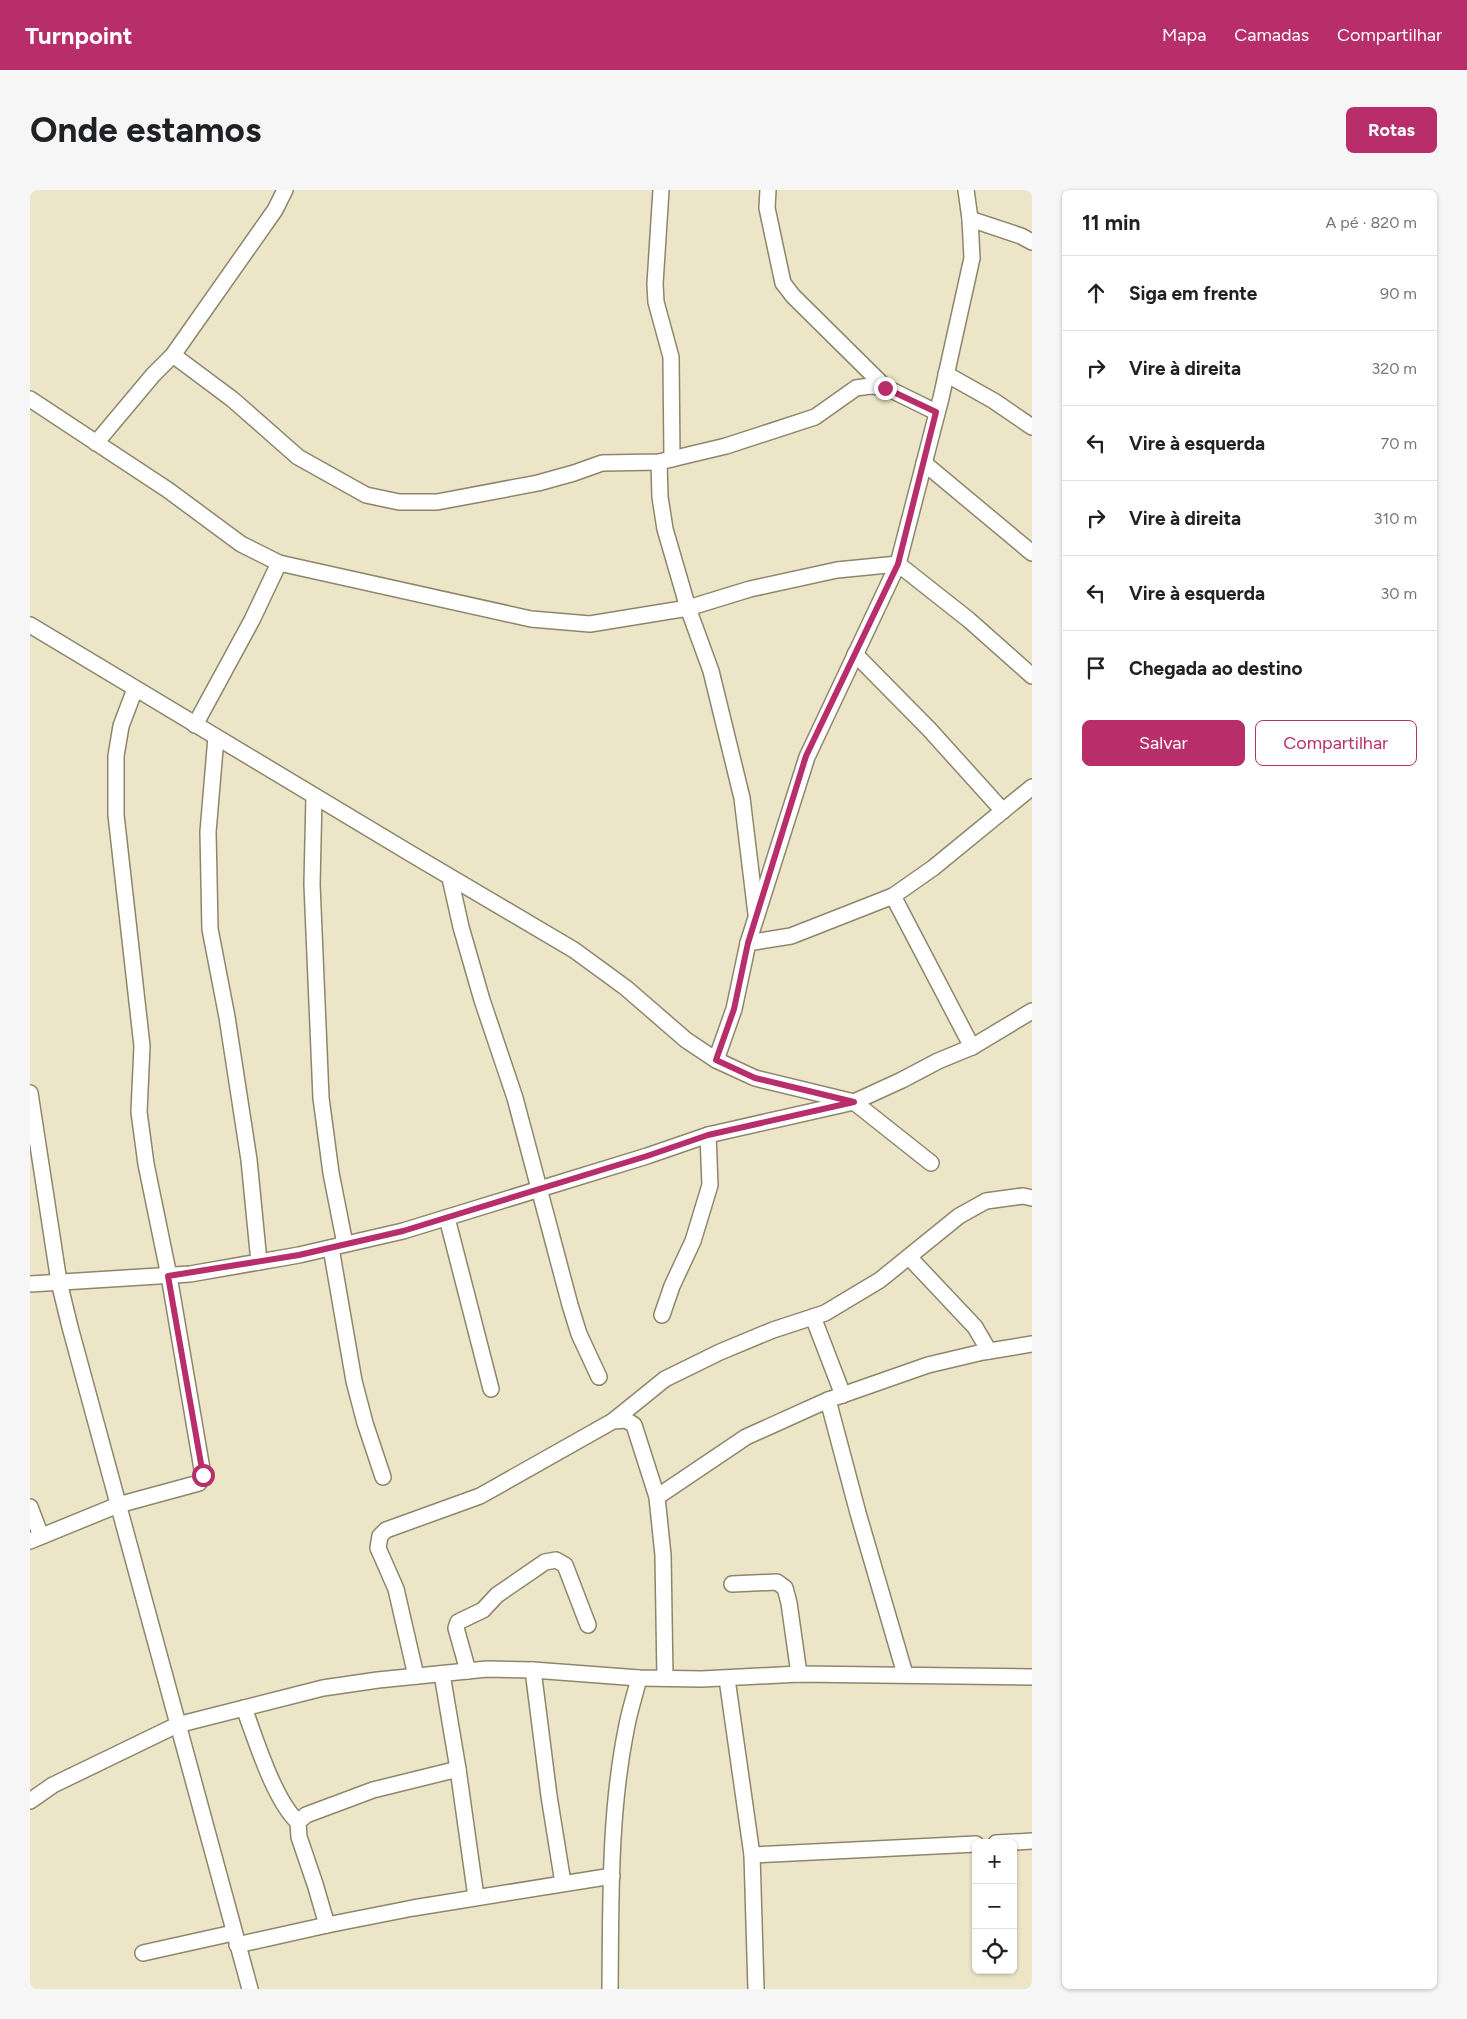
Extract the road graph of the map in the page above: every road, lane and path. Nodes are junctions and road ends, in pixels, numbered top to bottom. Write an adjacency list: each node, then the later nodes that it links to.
1 (285, 190): 7 (street)
2 (662, 190): 14 (street)
3 (768, 190): 9 (street)
4 (966, 190): 5 (street)
5 (970, 219): 6 (street); 8 (street)
6 (1032, 242)
7 (173, 355): 13 (street); 14 (street)
8 (946, 374): 11 (street); 12 (street)
9 (885, 388): 11 (street); 14 (street)
10 (30, 399): 13 (street)
11 (936, 412): 15 (street)
12 (1032, 427)
13 (96, 443): 17 (street)
14 (666, 460): 19 (street)
15 (924, 463): 16 (street); 18 (street)
16 (1032, 553)
17 (280, 563): 19 (street); 24 (street)
18 (898, 564): 19 (street); 21 (street); 22 (street)
19 (688, 608): 31 (street)
20 (30, 625): 23 (street)
21 (855, 654): 28 (street); 31 (street)
22 (1032, 676)
23 (135, 689): 24 (street); 47 (street)
24 (195, 725): 25 (street)
25 (216, 737): 27 (street); 46 (street)
26 (1032, 787): 28 (street)
27 (314, 796): 29 (street); 43 (street)
28 (1003, 811): 30 (street)
29 (450, 878): 35 (street); 40 (street)
30 (893, 896): 32 (street); 34 (street)
31 (756, 920): 32 (street)
32 (748, 943): 35 (street)
33 (1032, 1011): 34 (street)
34 (972, 1047): 37 (street)
35 (716, 1060): 37 (street)
36 (30, 1092): 48 (street)
37 (854, 1102): 38 (street); 39 (street)
38 (708, 1135): 40 (street); 50 (street)
39 (931, 1162)
40 (538, 1189): 42 (street); 54 (street)
41 (1032, 1198): 45 (street)
42 (447, 1218): 43 (street); 55 (street)
43 (346, 1244): 44 (street)
44 (330, 1248): 46 (street); 59 (street)
45 (908, 1257): 51 (street); 53 (street)
46 (260, 1262): 47 (street)
47 (168, 1276): 48 (street); 61 (street)
48 (59, 1282): 49 (street); 61 (street)
49 (30, 1284)
50 (662, 1315)
51 (813, 1317): 56 (street); 58 (street)
52 (1032, 1344): 53 (street)
53 (989, 1351): 56 (street)
54 (599, 1377)
55 (491, 1390)
56 (843, 1394): 57 (street)
57 (828, 1400): 60 (street); 70 (street)
58 (613, 1421): 60 (street); 71 (street)
59 (383, 1477)
60 (656, 1496): 74 (street)
61 (118, 1505): 63 (street); 77 (street)
62 (30, 1507): 63 (street)
63 (36, 1538)
64 (732, 1584): 69 (street)
65 (588, 1625): 67 (street)
66 (533, 1670): 67 (street); 73 (street); 86 (street)
67 (468, 1671): 68 (street)
68 (442, 1674): 71 (street); 78 (street)
69 (799, 1674): 70 (street); 75 (street)
70 (905, 1674): 72 (street)
71 (416, 1676): 76 (street)
72 (1032, 1677)
73 (639, 1678): 74 (street); 85 (street)
74 (665, 1678): 75 (street)
75 (727, 1679): 84 (street)
76 (244, 1708): 77 (street); 80 (street)
77 (177, 1725): 79 (street); 89 (street)
78 (458, 1769): 80 (street); 87 (street)
79 (30, 1801)
80 (298, 1822): 88 (street)
81 (1032, 1841): 82 (street)
82 (1017, 1842)
83 (972, 1844): 84 (street)
84 (752, 1855): 93 (street)
85 (612, 1876): 86 (street); 92 (street)
86 (563, 1883): 87 (street)
87 (476, 1897): 88 (street)
88 (327, 1924): 89 (street)
89 (235, 1939): 90 (street); 91 (street)
90 (143, 1954)
91 (250, 1989)
92 (610, 1989)
93 (756, 1989)

